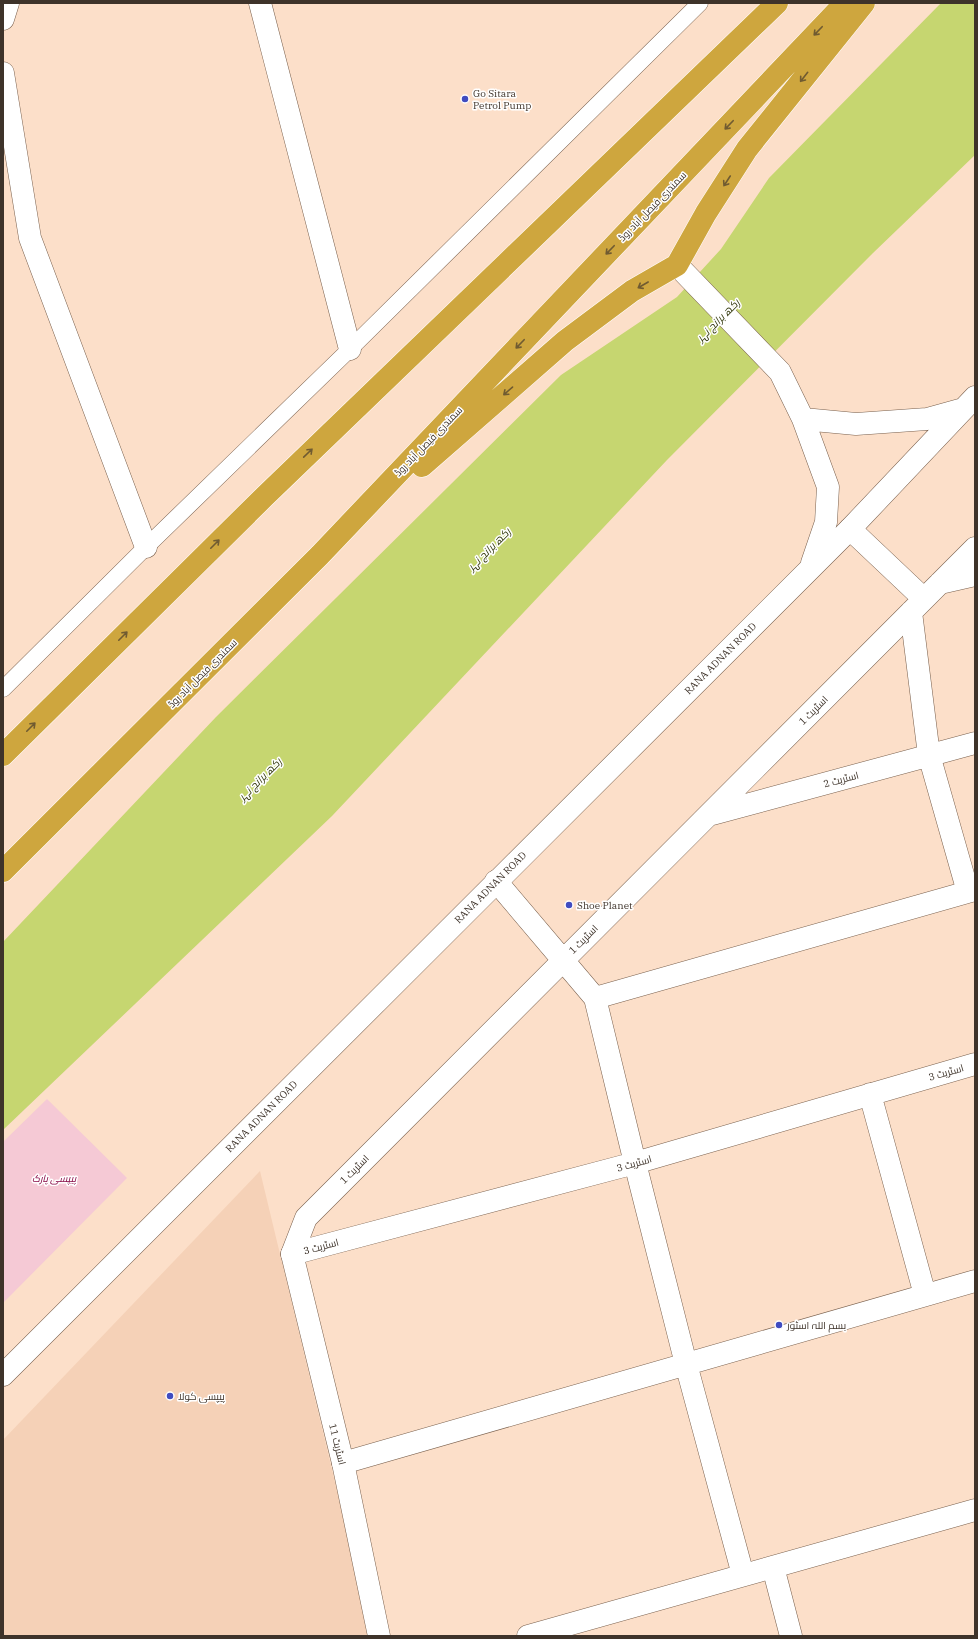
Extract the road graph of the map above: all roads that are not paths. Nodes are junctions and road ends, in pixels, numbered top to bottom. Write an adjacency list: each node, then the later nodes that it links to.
1 (8, 3): 7 (street)
2 (260, 3): 10 (street)
3 (700, 3): 10 (lane)
4 (777, 3): 23 (highway, one-way to 4)
5 (845, 3): 16 (highway, سمندری فیصل آباد روڈ, one-way to 16)
6 (864, 3): 9 (highway, one-way to 9)
7 (3, 19)
8 (3, 73): 14 (street)
9 (677, 265): 12 (street); 16 (highway, one-way to 16)
10 (350, 349): 14 (lane)
11 (969, 403): 12 (street); 13 (street, RANA ADNAN ROAD)
12 (803, 419): 17 (street)
13 (850, 528): 17 (street, RANA ADNAN ROAD); 20 (street)
14 (146, 547): 21 (lane)
15 (975, 548): 19 (street, اسٹریٹ 1)
16 (320, 555): 26 (highway, سمندری فیصل آباد روڈ)
17 (810, 568): 27 (street, RANA ADNAN ROAD)
18 (975, 575): 19 (street)
19 (940, 583): 20 (street, اسٹریٹ 1)
20 (917, 605): 24 (street); 25 (street, اسٹریٹ 1)
21 (3, 689)
22 (975, 743): 24 (street, اسٹریٹ 2)
23 (3, 755)
24 (929, 755): 25 (street, اسٹریٹ 2); 28 (street)
25 (708, 815): 29 (street, اسٹریٹ 1)
26 (3, 871)
27 (496, 881): 29 (street); 38 (street, RANA ADNAN ROAD)
28 (971, 891): 30 (street)
29 (563, 960): 30 (street); 34 (street, اسٹریٹ 1)
30 (595, 998): 33 (street)
31 (975, 1064): 32 (street, اسٹریٹ 3)
32 (870, 1094): 33 (street, اسٹریٹ 3); 36 (street)
33 (634, 1163): 34 (street, اسٹریٹ 3); 37 (street)
34 (292, 1254): 39 (street, اسٹریٹ 11)
35 (975, 1281): 36 (street)
36 (925, 1295): 37 (street)
37 (686, 1364): 39 (street); 42 (street)
38 (3, 1375)
39 (343, 1463): 43 (street, اسٹریٹ 11)
40 (975, 1510): 41 (street)
41 (773, 1567): 42 (street); 45 (street)
42 (743, 1575): 44 (street)
43 (379, 1636)
44 (528, 1636)
45 (791, 1636)

